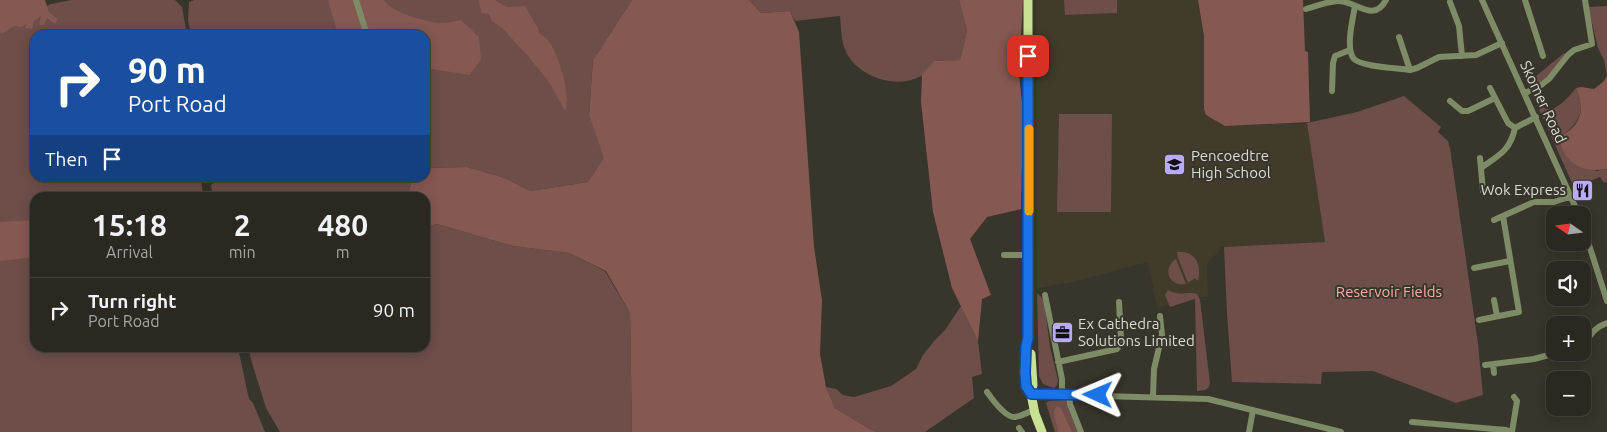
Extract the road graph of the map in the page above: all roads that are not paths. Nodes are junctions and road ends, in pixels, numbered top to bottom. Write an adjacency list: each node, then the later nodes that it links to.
1 (356, 0): 10 (street)
2 (1028, 0): 33 (main road)
3 (1386, 0): 8 (street)
4 (1526, 0): 15 (street)
5 (1584, 0): 19 (street)
6 (1485, 1): 12 (street, Skomer Road)
7 (1450, 2): 14 (street)
8 (1355, 6): 9 (street); 13 (street)
9 (1306, 9)
10 (365, 30)
11 (1399, 38): 16 (street)
12 (1502, 43): 14 (street); 19 (street, Skomer Road)
13 (1350, 50): 16 (street); 18 (street)
14 (1462, 56): 16 (street)
15 (1543, 56)
16 (1410, 70)
17 (1490, 88): 20 (street)
18 (1332, 91)
19 (1525, 93): 22 (street, Skomer Road)
20 (1495, 98): 21 (street); 23 (street)
21 (1450, 101)
22 (1536, 117): 23 (street); 27 (street, Skomer Road)
23 (1515, 128): 25 (street)
24 (1480, 158): 25 (street)
25 (1481, 168): 26 (street)
26 (1483, 191)
27 (1572, 196): 28 (street, Skomer Road); 29 (street)
28 (1576, 206)
29 (1503, 216): 30 (street); 34 (street)
30 (1494, 220)
31 (1591, 251): 38 (street)
32 (1004, 255): 33 (street)
33 (1029, 255): 51 (main road)
34 (1510, 261): 35 (street); 41 (street)
35 (1474, 268)
36 (1045, 295): 46 (street)
37 (1494, 300): 41 (street)
38 (1607, 301)
39 (1119, 302): 46 (street)
40 (1160, 316): 53 (street)
41 (1496, 316): 42 (street)
42 (1479, 320)
43 (1607, 323): 44 (street)
44 (1591, 333)
45 (1546, 356): 47 (street)
46 (1058, 362): 52 (street)
47 (1493, 364): 48 (street); 49 (street)
48 (1485, 365)
49 (1494, 372)
50 (987, 392): 55 (street)
51 (1031, 394): 52 (street); 55 (main road)
52 (1066, 394): 53 (street); 61 (street)
53 (1154, 396): 56 (street)
54 (1514, 397): 65 (street)
55 (1034, 410): 60 (main road)
56 (1253, 410): 59 (street); 62 (street)
57 (1412, 422): 58 (street)
58 (1420, 423): 64 (street); 65 (street)
59 (1329, 431): 63 (street)
60 (1042, 432)
61 (1082, 432)
62 (1249, 432)
63 (1341, 432)
64 (1419, 432)
65 (1511, 432)

